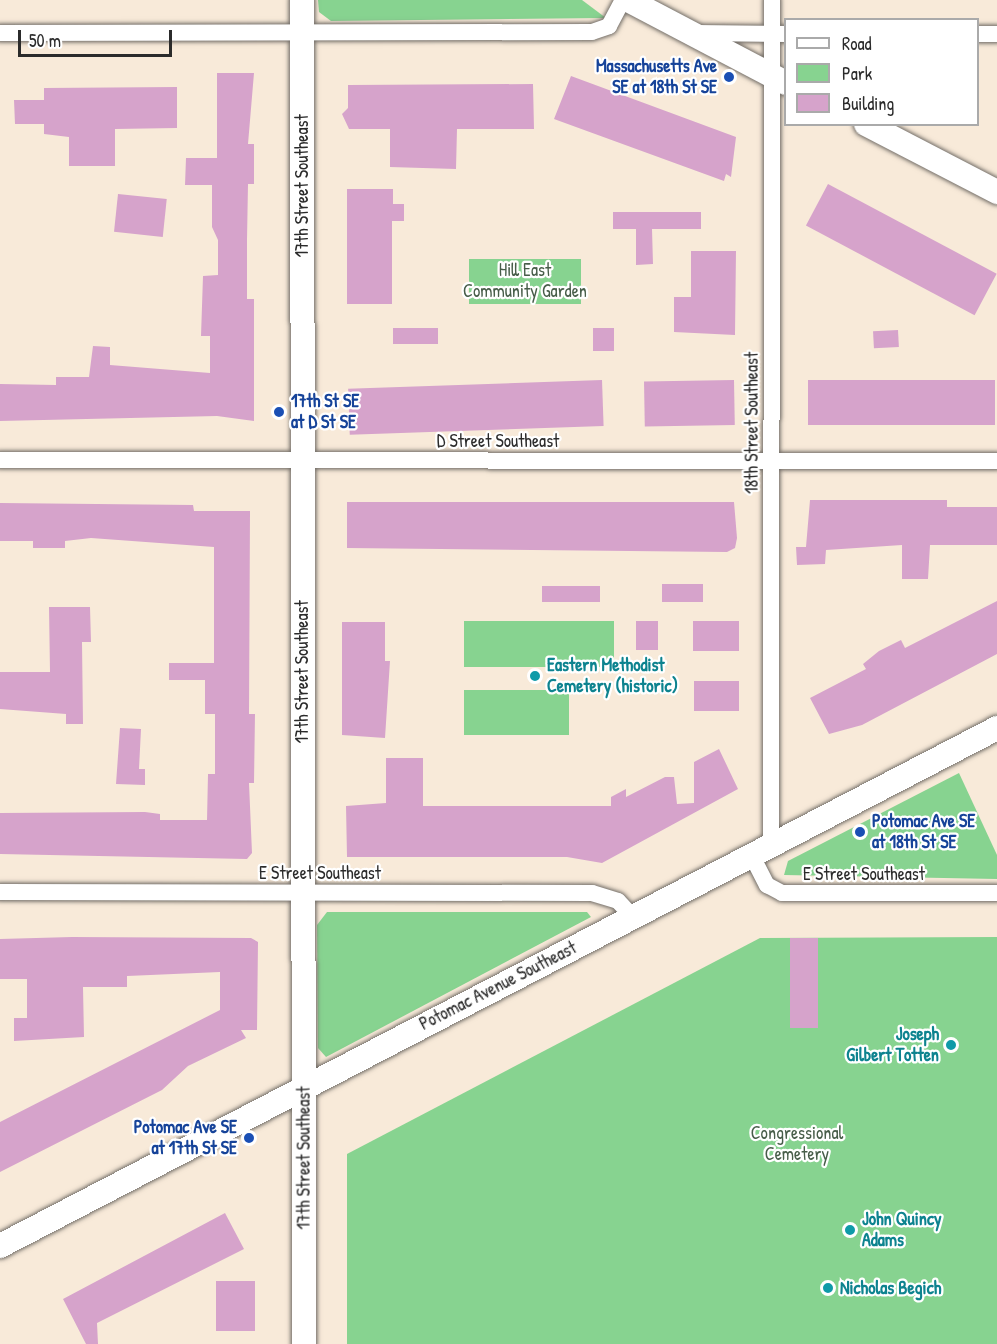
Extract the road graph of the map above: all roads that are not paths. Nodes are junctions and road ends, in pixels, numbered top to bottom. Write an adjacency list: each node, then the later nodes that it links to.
1 (302, 0): 6 (main road, 17th Street Southeast)
2 (623, 0): 6 (street)
3 (628, 0): 7 (main road)
4 (771, 0): 8 (street, 18th Street Southeast)
5 (0, 33): 6 (street)
6 (302, 33): 15 (main road, 17th Street Southeast)
7 (691, 33): 8 (street); 11 (main road)
8 (778, 34): 11 (street, 18th Street Southeast)
9 (979, 34): 10 (street)
10 (997, 34)
11 (778, 79): 16 (street, 18th Street Southeast)
12 (870, 126): 13 (main road)
13 (997, 192)
14 (0, 460): 15 (street, D Street Southeast)
15 (302, 460): 16 (street, D Street Southeast); 21 (main road, 17th Street Southeast)
16 (771, 461): 17 (street, D Street Southeast); 19 (street, 18th Street Southeast)
17 (997, 461)
18 (997, 728): 19 (main road, Potomac Avenue Southeast)
19 (761, 851): 22 (street, E Street Southeast); 23 (main road, Potomac Avenue Southeast)
20 (0, 892): 21 (street, E Street Southeast)
21 (302, 892): 23 (street, E Street Southeast); 24 (main road, 17th Street Southeast)
22 (997, 893)
23 (633, 916): 24 (main road, Potomac Avenue Southeast)
24 (304, 1088): 25 (main road, Potomac Avenue Southeast); 26 (main road, 17th Street Southeast)
25 (0, 1246)
26 (304, 1344)

